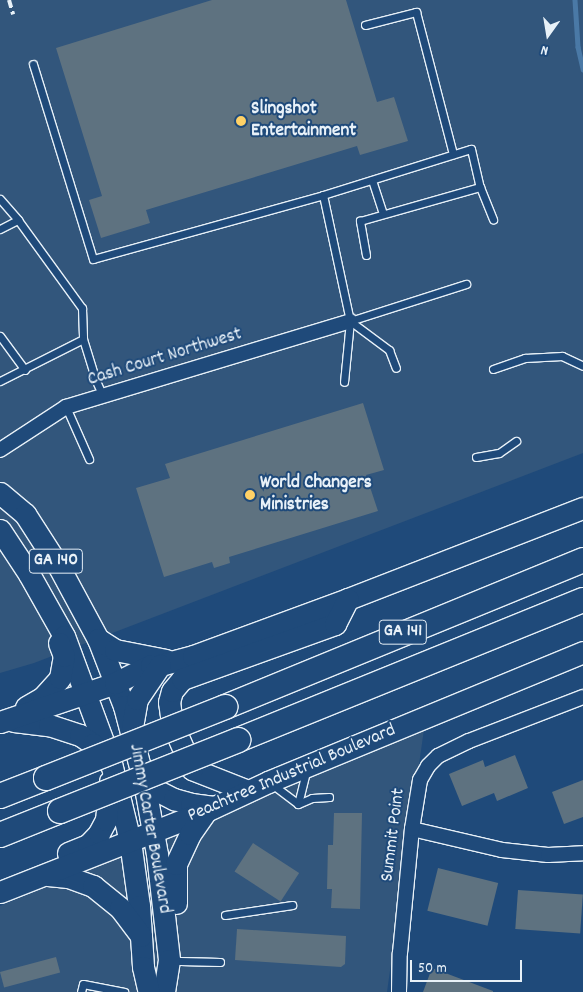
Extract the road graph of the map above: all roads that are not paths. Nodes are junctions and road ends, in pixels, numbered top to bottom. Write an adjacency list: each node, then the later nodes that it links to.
1 (366, 25): 3 (lane)
2 (33, 64): 6 (lane)
3 (453, 154): 4 (lane); 5 (lane)
4 (372, 180): 6 (lane); 8 (lane)
5 (480, 187): 8 (lane); 9 (lane)
6 (323, 195): 14 (lane)
7 (0, 199): 10 (lane)
8 (383, 213): 12 (lane)
9 (493, 219)
10 (18, 220): 11 (lane); 16 (lane)
11 (0, 229)
12 (366, 255)
13 (466, 284): 14 (lane)
14 (350, 321): 19 (lane); 23 (lane); 24 (street, Cash Court Northwest)
15 (0, 336): 17 (lane)
16 (84, 339): 21 (lane); 24 (lane)
17 (3, 346): 21 (lane)
18 (583, 366): 20 (lane)
19 (396, 368)
20 (493, 369)
21 (25, 370): 22 (lane)
22 (0, 381)
23 (344, 382)
24 (103, 396): 25 (street, Cash Court Northwest)
25 (66, 408): 27 (street, Cash Court Northwest); 29 (lane)
26 (516, 441): 28 (lane)
27 (0, 450)
28 (476, 457)
29 (89, 459)
30 (0, 493): 36 (main road, Jimmy Carter Boulevard / GA 140)
31 (583, 508): 34 (main road)
32 (0, 530): 40 (main road, Jimmy Carter Boulevard / GA 140); 42 (main road)
33 (583, 560): 48 (highway, GA 141, bridge)
34 (348, 600): 38 (main road); 47 (main road)
35 (583, 600): 53 (highway, GA 141, bridge)
36 (98, 640): 38 (main road); 39 (main road, Jimmy Carter Boulevard / GA 140)
37 (583, 652): 45 (main road, Peachtree Industrial Boulevard)
38 (168, 663): 39 (main road); 43 (main road)
39 (111, 677): 40 (main road); 43 (main road, Jimmy Carter Boulevard / GA 140); 44 (main road)
40 (86, 693): 42 (main road); 44 (main road, Jimmy Carter Boulevard / GA 140)
41 (583, 697): 52 (street, Summit Point)
42 (2, 721): 44 (main road)
43 (132, 733): 44 (main road)
44 (118, 762): 51 (main road); 54 (main road, Jimmy Carter Boulevard / GA 140); 54 (main road, Jimmy Carter Boulevard / GA 140); 54 (main road); 57 (main road)
45 (308, 766): 46 (main road, Peachtree Industrial Boulevard); 50 (lane)
46 (268, 782): 47 (main road, Peachtree Industrial Boulevard); 50 (lane)
47 (248, 791): 51 (main road, Peachtree Industrial Boulevard)
48 (0, 796)
49 (329, 797): 50 (lane)
50 (298, 804)
51 (210, 809): 54 (main road, Peachtree Industrial Boulevard); 62 (main road)
52 (412, 829): 55 (street); 69 (street, Summit Point)
53 (0, 835)
54 (142, 836): 56 (main road, Peachtree Industrial Boulevard); 61 (main road, Jimmy Carter Boulevard / GA 140); 67 (main road, Jimmy Carter Boulevard)
55 (583, 853)
56 (43, 876): 58 (main road, Peachtree Industrial Boulevard); 61 (main road)
57 (0, 879)
58 (0, 892)
59 (292, 905): 60 (lane)
60 (225, 915)
61 (142, 937): 66 (main road, Jimmy Carter Boulevard / GA 140)
62 (180, 960): 63 (lane); 68 (main road)
63 (220, 962)
64 (81, 992): 65 (lane)
65 (124, 992)
66 (149, 992)
67 (164, 992)
68 (174, 992)
69 (399, 992)

